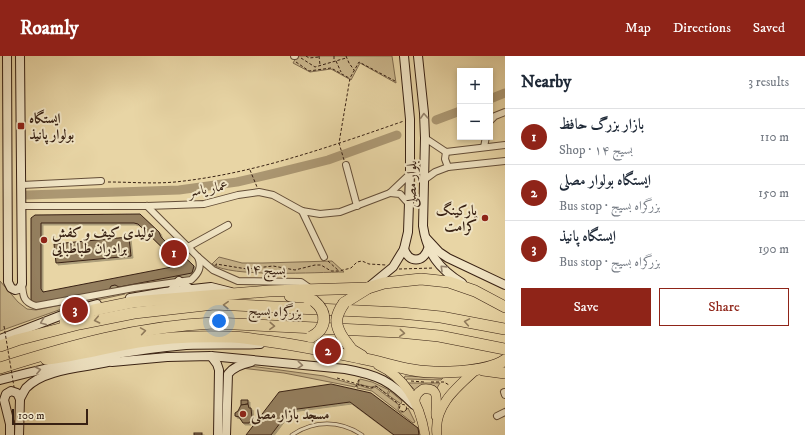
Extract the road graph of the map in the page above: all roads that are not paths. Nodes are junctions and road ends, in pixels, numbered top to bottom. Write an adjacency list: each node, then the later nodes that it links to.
1 (7, 56): 9 (main road)
2 (20, 56): 10 (main road)
3 (404, 56): 17 (main road, بلوار مصلی)
4 (418, 56): 7 (main road, بلوار مصلی, one-way to 4)
5 (505, 112): 6 (street)
6 (493, 118)
7 (425, 138): 13 (street); 18 (main road, بلوار مصلی)
8 (485, 140): 12 (street)
9 (8, 143): 10 (main road); 35 (main road)
10 (22, 143): 20 (main road)
11 (505, 145): 12 (street)
12 (484, 147): 13 (street)
13 (446, 152): 16 (street)
14 (505, 160): 16 (street)
15 (346, 165): 25 (street)
16 (448, 167): 18 (street)
17 (410, 174): 21 (street); 22 (main road, بلوار مصلی)
18 (424, 180): 28 (main road, بلوار مصلی)
19 (101, 181): 20 (street)
20 (22, 185): 23 (main road)
21 (390, 193): 22 (street); 25 (street, عمار یاسر)
22 (410, 204): 30 (main road, بلوار مصلی)
23 (22, 206): 24 (street, عمار یاسر); 35 (main road)
24 (147, 206): 26 (street, عمار یاسر); 29 (street, بسیج ۱۴)
25 (356, 206): 26 (street, عمار یاسر)
26 (302, 211): 33 (street)
27 (228, 225): 29 (street)
28 (424, 236): 31 (main road, بلوار مصلی); 36 (main road)
29 (188, 247): 32 (street, بسیج ۱۴)
30 (404, 249): 31 (main road); 37 (main road, بلوار مصلی)
31 (428, 249): 42 (main road, بلوار مصلی, one-way to 31)
32 (198, 257): 34 (street); 39 (street, بسیج ۱۴)
33 (324, 257)
34 (179, 281): 35 (street); 38 (main road); 40 (main road)
35 (22, 284)
36 (505, 285)
37 (368, 288): 39 (highway); 42 (highway); 54 (highway, bridge)
38 (190, 289): 40 (main road); 43 (main road)
39 (312, 289): 41 (highway)
40 (171, 291): 46 (main road, one-way to 46)
41 (269, 291): 43 (highway); 48 (highway, bridge)
42 (475, 291): 44 (highway)
43 (242, 294): 47 (highway)
44 (503, 308)
45 (505, 329): 47 (highway, بزرگراه بسیج, one-way to 47)
46 (0, 338)
47 (17, 340): 49 (highway, بزرگراه بسیج)
48 (290, 344): 50 (main road); 54 (highway); 57 (highway)
49 (0, 346)
50 (163, 348): 52 (main road); 58 (main road); 64 (main road, one-way to 50)
51 (505, 349): 57 (highway, بزرگراه بسیج, one-way to 51)
52 (192, 356): 53 (main road); 58 (main road)
53 (211, 356): 55 (main road); 62 (main road)
54 (365, 359): 60 (highway); 66 (main road)
55 (261, 360): 62 (main road); 66 (main road, one-way to 66)
56 (505, 360): 60 (highway)
57 (24, 361): 59 (highway, بزرگراه بسیج)
58 (112, 362): 65 (main road)
59 (0, 368)
60 (477, 369): 61 (highway); 63 (main road); 69 (main road)
61 (505, 373)
62 (223, 377): 72 (main road); 73 (main road)
63 (505, 379)
64 (0, 380)
65 (20, 399): 70 (main road); 71 (main road)
66 (416, 404): 69 (main road); 76 (main road)
67 (505, 412): 68 (street)
68 (497, 416)
69 (437, 430)
70 (10, 435)
71 (19, 435)
72 (218, 435)
73 (226, 435)
74 (292, 435): 75 (lane)
75 (362, 435)
76 (425, 435)

